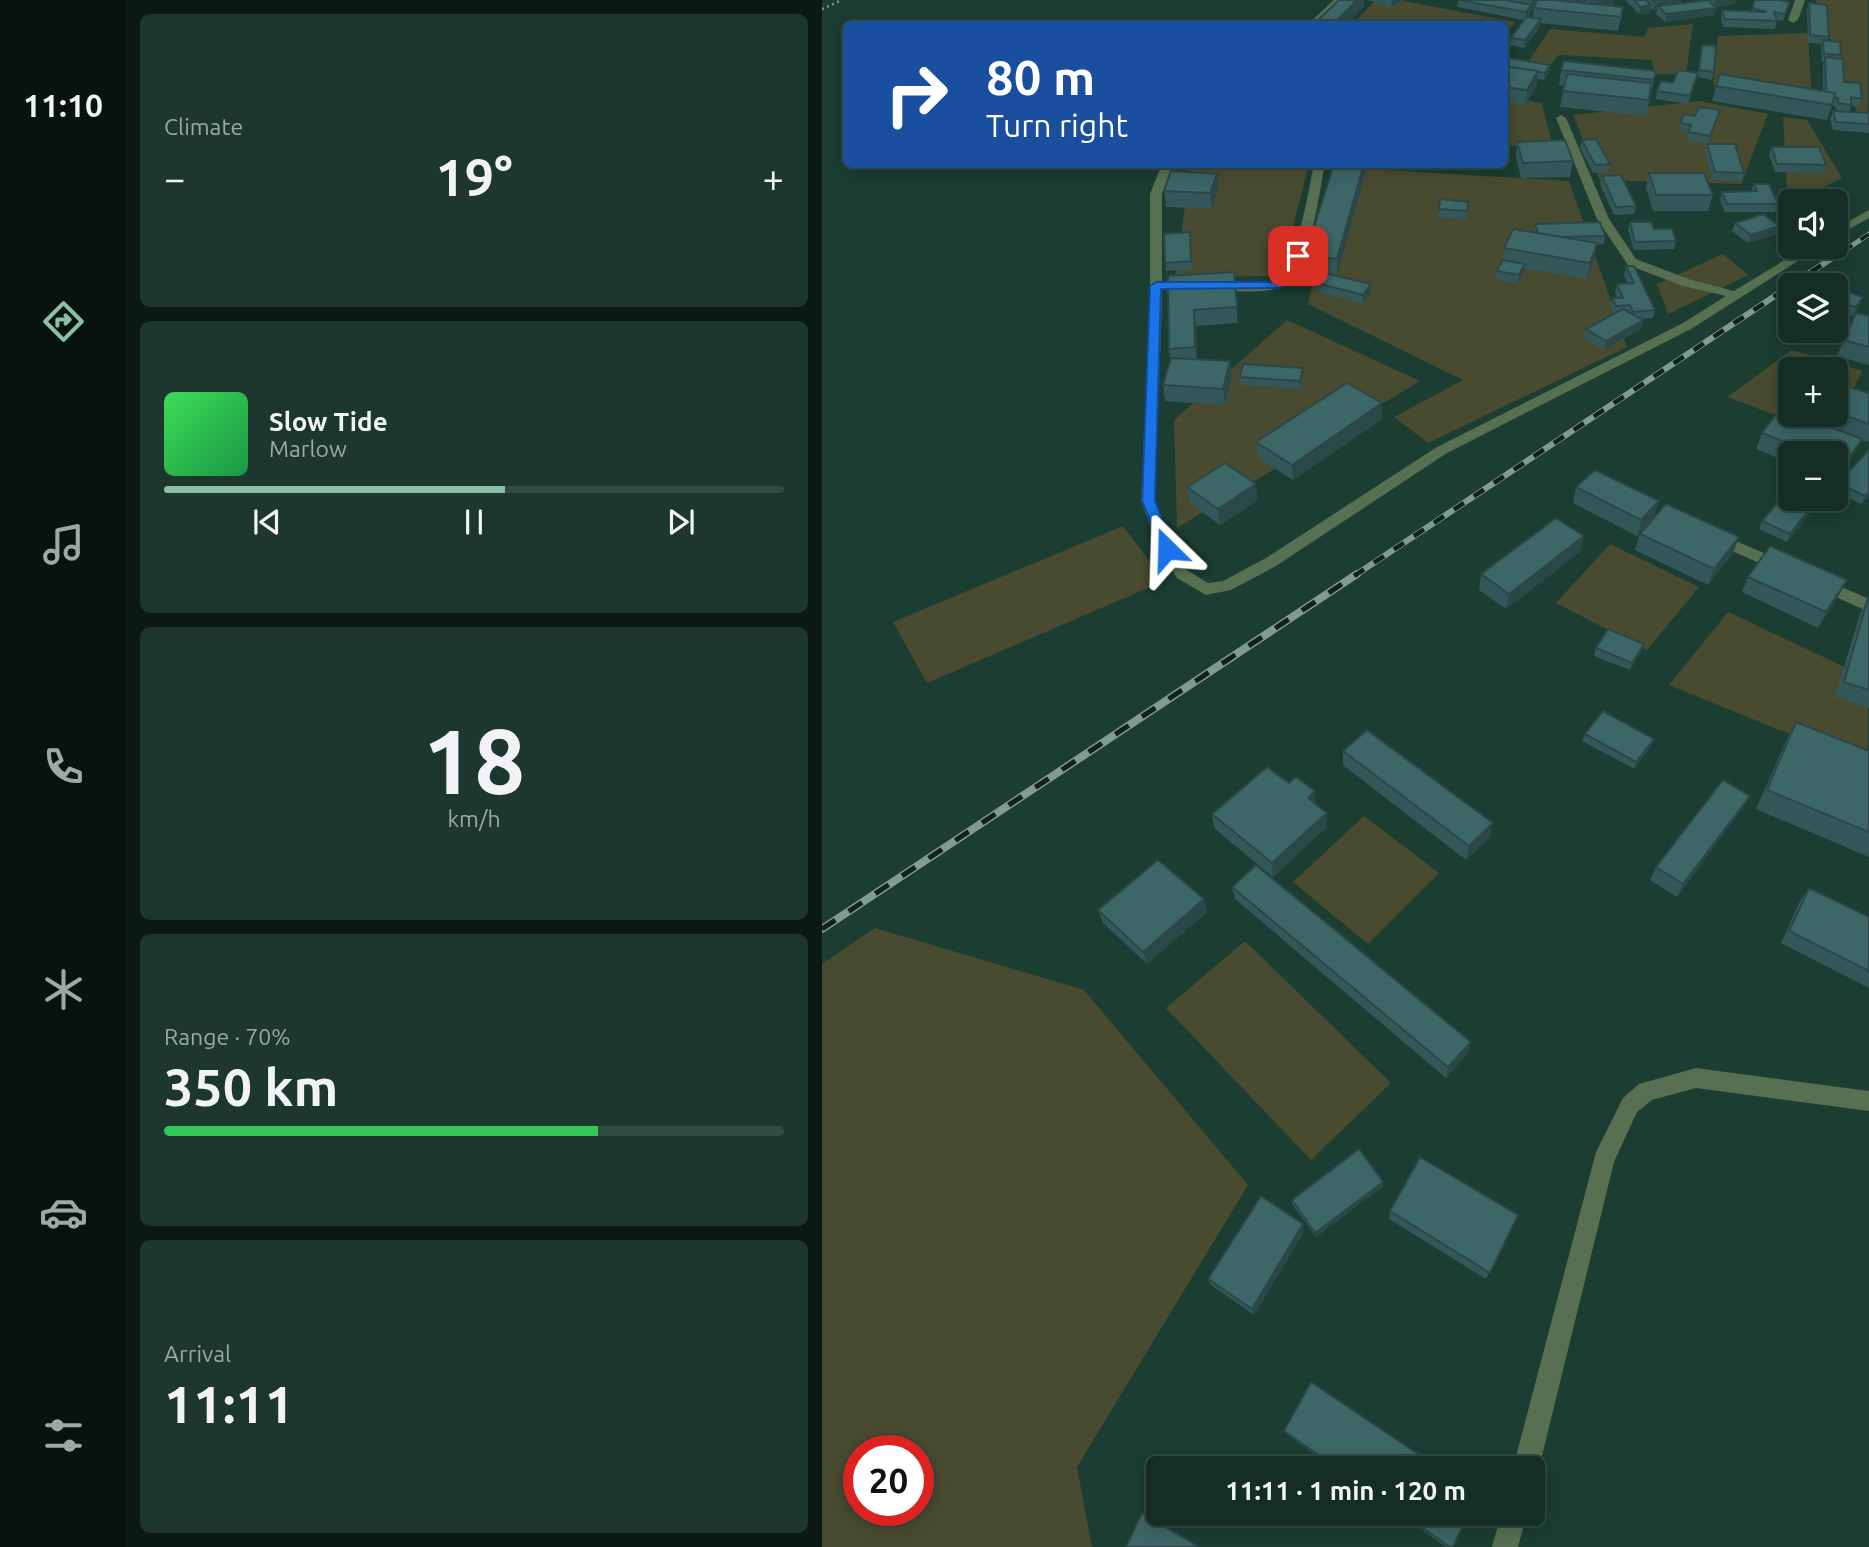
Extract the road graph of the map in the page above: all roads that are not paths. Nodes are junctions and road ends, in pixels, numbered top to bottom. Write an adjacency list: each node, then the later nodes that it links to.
1 (1339, 0): 4 (street)
2 (1800, 0): 3 (street)
3 (1793, 20)
4 (1315, 21)
5 (1561, 118): 12 (street)
6 (1166, 168): 12 (street)
7 (1319, 168): 11 (street)
8 (1868, 213): 9 (street)
9 (1848, 226)
10 (1794, 259): 12 (street)
11 (1196, 286)
12 (1736, 295)
13 (1704, 532): 14 (street)
14 (1868, 606)
15 (1868, 1101): 16 (street)
16 (1529, 1456)
17 (1511, 1526): 18 (street)
18 (1505, 1547)

